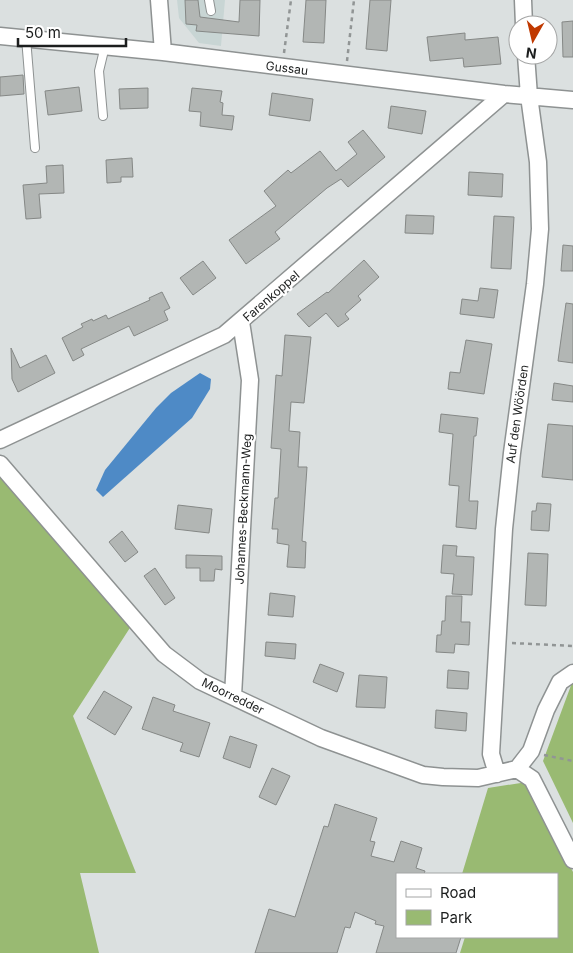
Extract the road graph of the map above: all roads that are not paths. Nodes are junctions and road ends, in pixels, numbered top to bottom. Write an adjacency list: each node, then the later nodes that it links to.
1 (159, 0): 9 (street)
2 (209, 0): 4 (lane)
3 (523, 0): 5 (street)
4 (211, 11)
5 (524, 15)
6 (0, 36): 7 (street, Gussau)
7 (26, 38): 8 (street, Gussau); 15 (lane)
8 (105, 46): 9 (street, Gussau); 14 (lane)
9 (163, 52): 11 (street, Gussau)
10 (527, 65): 12 (street, Auf den Wöörden)
11 (504, 94): 12 (street, Gussau); 16 (street, Farenkoppel)
12 (529, 96): 13 (street, Gussau); 22 (street, Auf den Wöörden)
13 (573, 100)
14 (103, 116)
15 (35, 148)
16 (241, 322): 17 (street, Farenkoppel); 20 (street, Johannes-Beckmann-Weg)
17 (0, 440)
18 (0, 464): 20 (street, Moorredder)
19 (573, 673): 21 (street)
20 (233, 696): 22 (street, Moorredder)
21 (517, 769): 22 (street, Moorredder); 23 (street)
22 (497, 774)
23 (573, 860)

